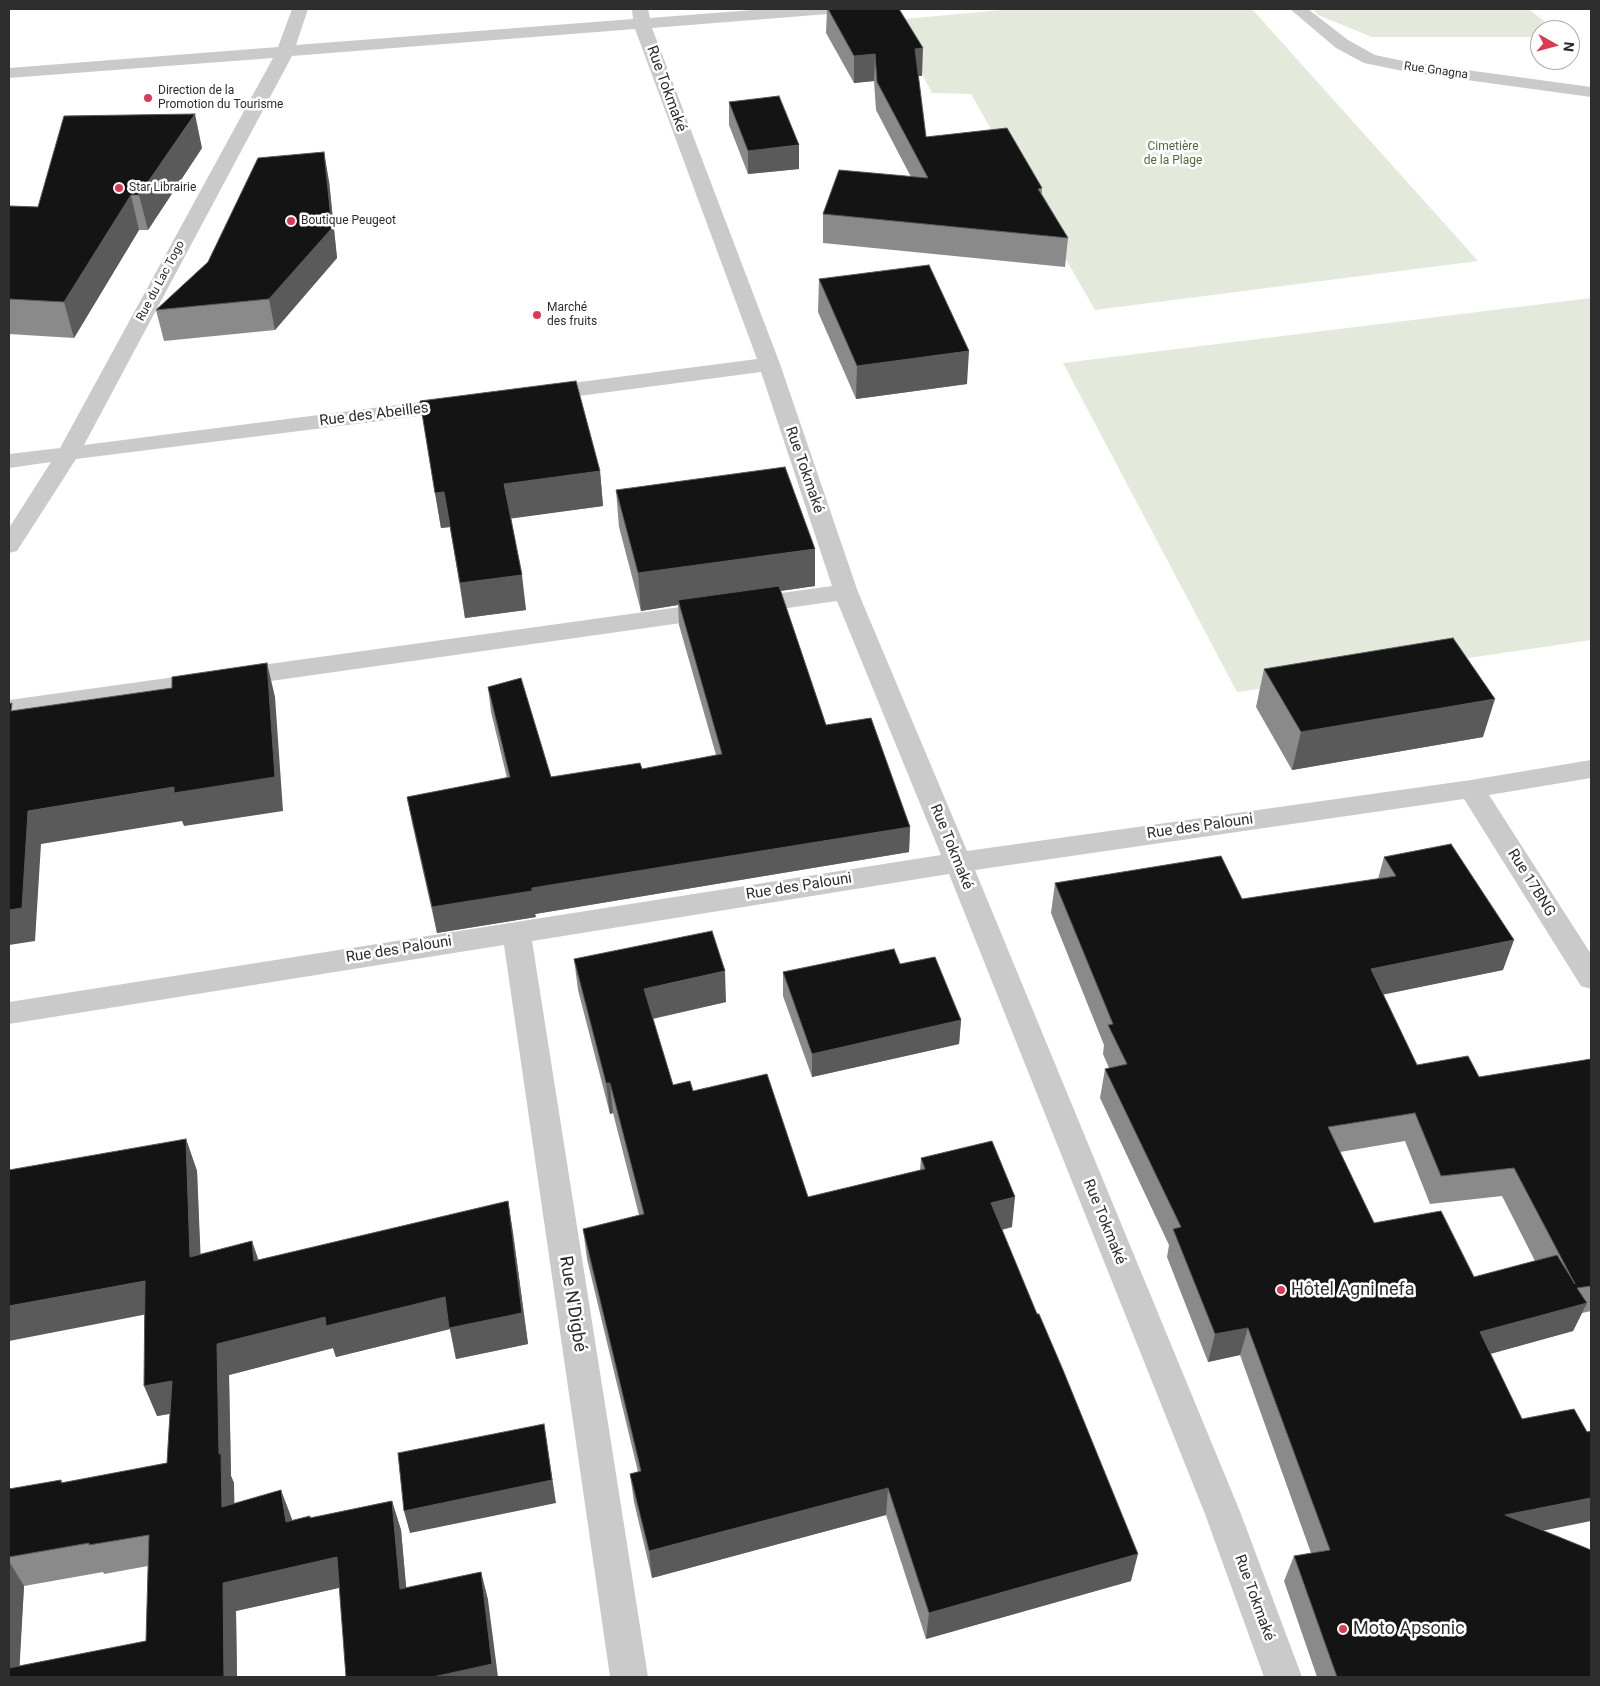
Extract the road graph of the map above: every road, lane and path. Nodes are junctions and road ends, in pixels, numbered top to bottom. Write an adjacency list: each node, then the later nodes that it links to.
1 (300, 9): 5 (street, Rue du Lac Togo)
2 (828, 9): 4 (street)
3 (1298, 9): 7 (street, Rue Gnagna)
4 (641, 16): 5 (street); 8 (street, Rue Tokmaké)
5 (285, 52): 6 (street); 11 (street, Rue du Lac Togo)
6 (9, 73)
7 (1591, 92)
8 (769, 364): 9 (street); 14 (street, Rue Tokmaké)
9 (522, 396)
10 (482, 401): 11 (street, Rue des Abeilles)
11 (68, 454): 12 (street, Rue des Abeilles); 13 (street, Rue du Lac Togo)
12 (9, 460)
13 (9, 546)
14 (846, 592): 15 (street); 18 (street, Rue Tokmaké)
15 (9, 709)
16 (1591, 769): 17 (street, Rue des Palouni)
17 (1471, 789): 18 (street, Rue des Palouni); 20 (street, Rue 17BNG)
18 (958, 862): 19 (street, Rue des Palouni); 23 (street, Rue Tokmaké)
19 (516, 932): 21 (street, Rue des Palouni); 22 (street, Rue N'Digbé)
20 (1591, 978)
21 (9, 1013)
22 (628, 1677)
23 (1284, 1677)

